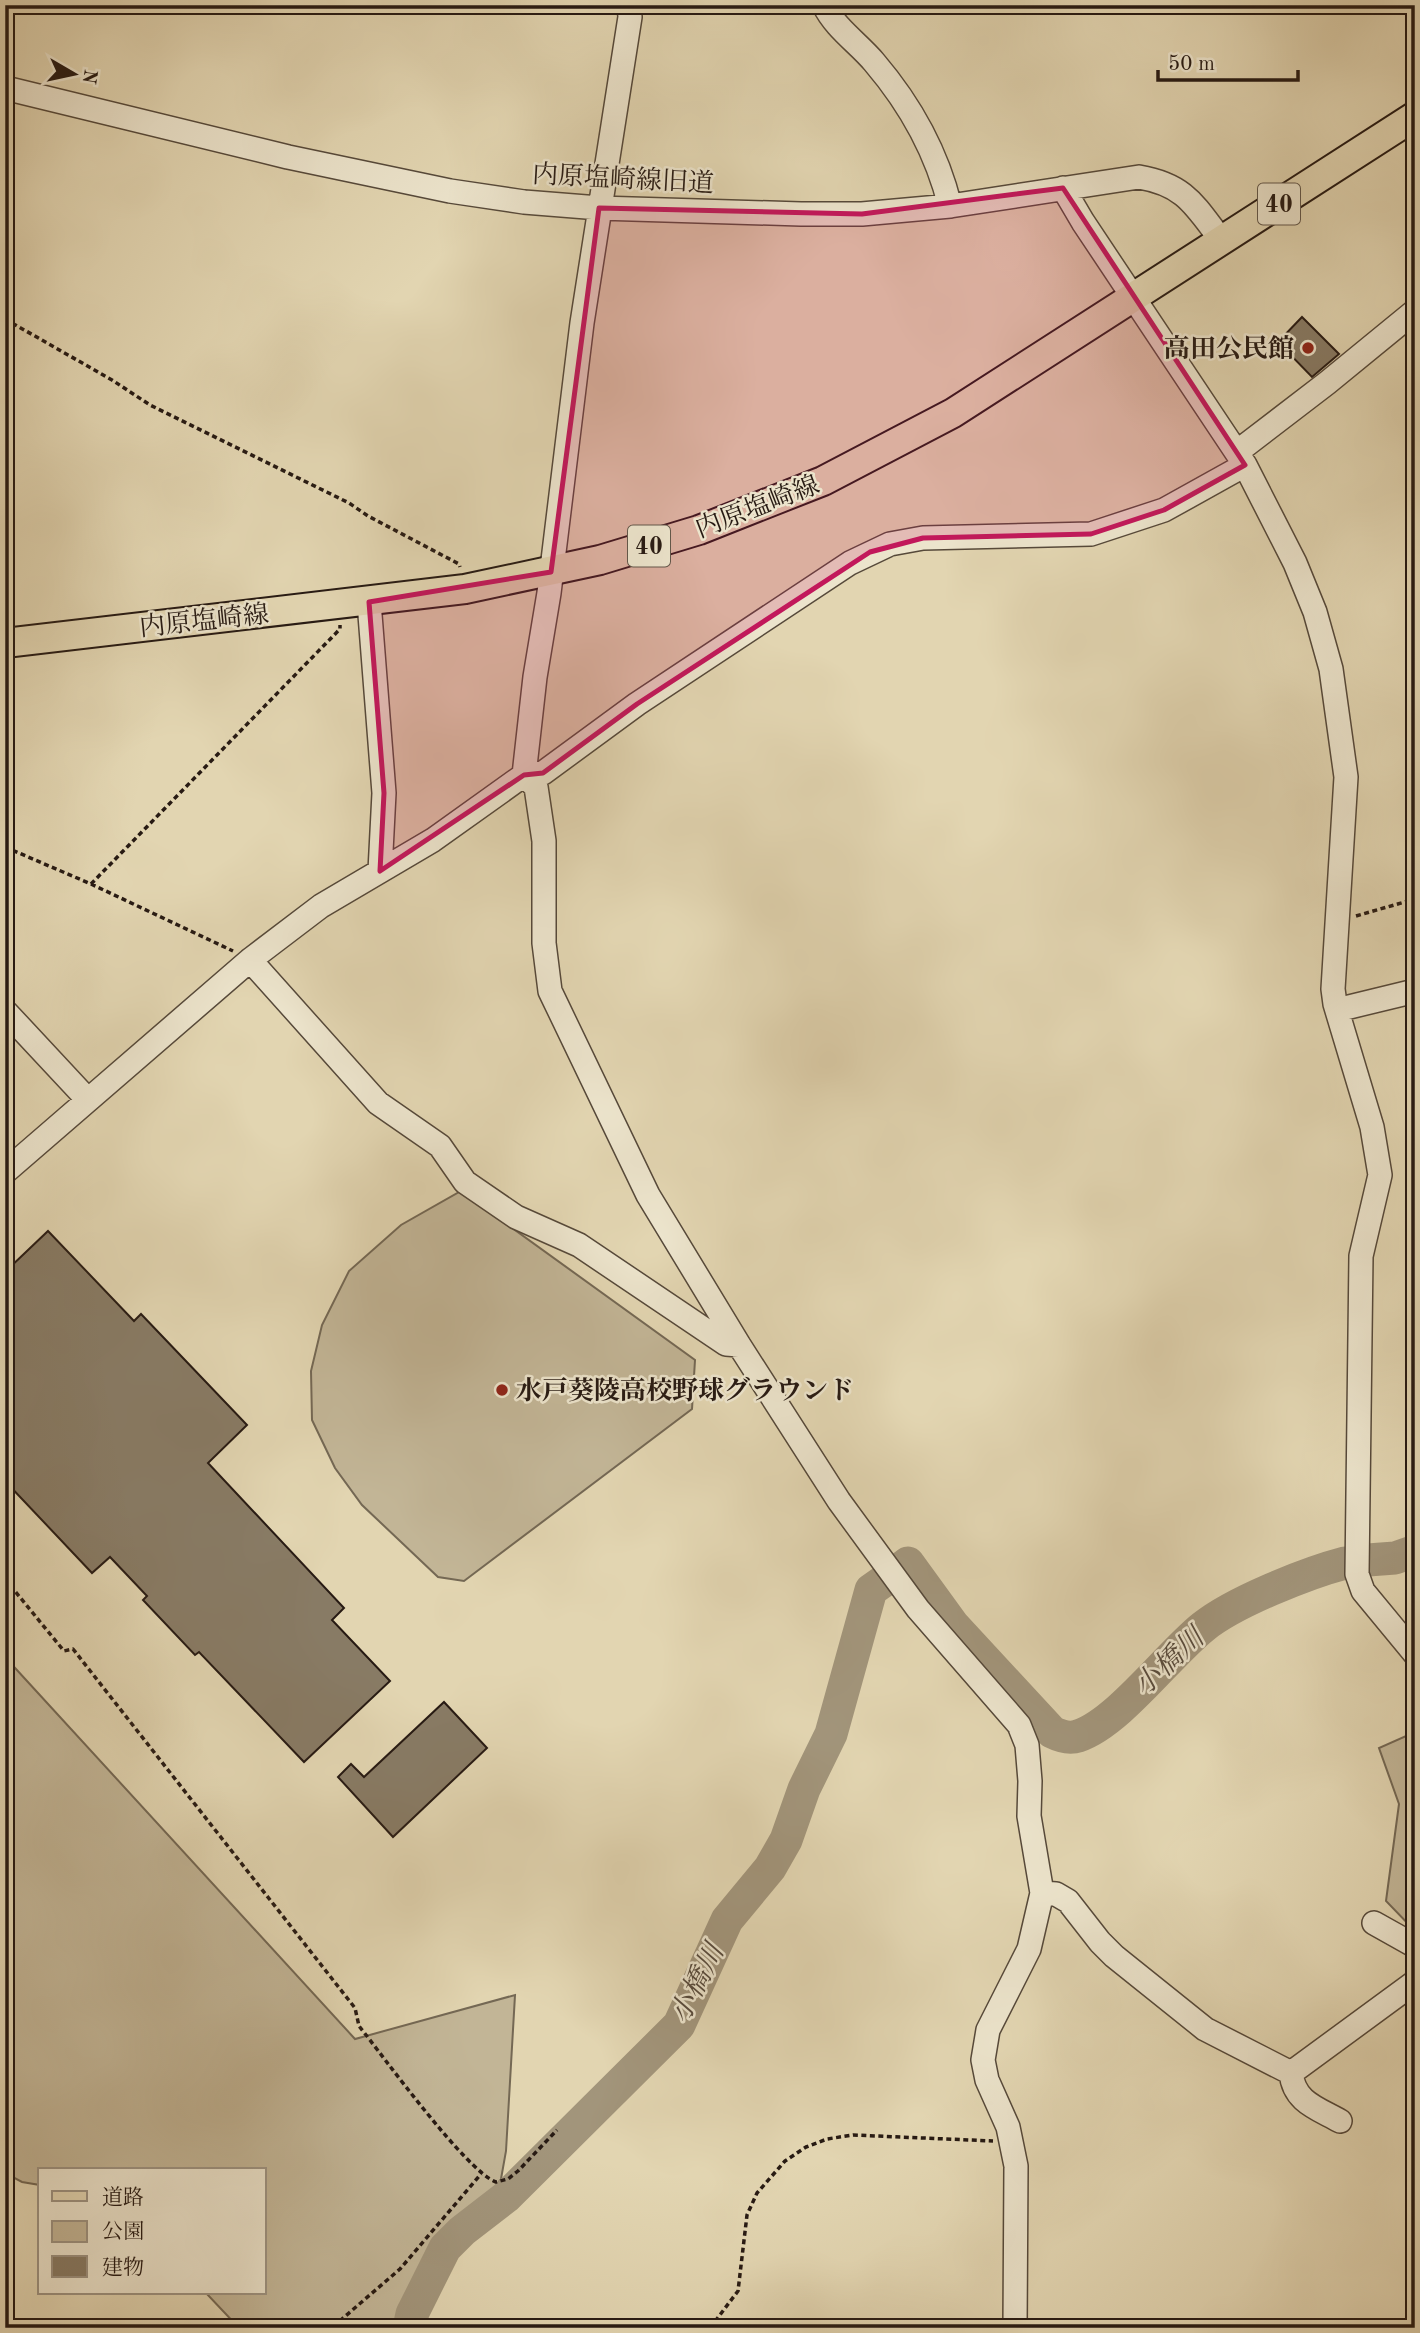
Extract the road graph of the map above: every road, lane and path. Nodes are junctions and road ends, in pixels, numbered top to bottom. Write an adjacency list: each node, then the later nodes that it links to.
1 (629, 5): 7 (street)
2 (824, 5): 6 (street)
3 (5, 88): 7 (street, 内原塩崎線旧道)
4 (1415, 116): 8 (main road, 内原塩崎線 / 40)
5 (1063, 188): 6 (street, 内原塩崎線旧道); 8 (street, 内原塩崎線旧道); 9 (street)
6 (950, 206): 7 (street, 内原塩崎線旧道)
7 (599, 208): 13 (street)
8 (1222, 241): 9 (main road, 内原塩崎線 / 40)
9 (1134, 298): 12 (street); 13 (main road, 内原塩崎線 / 40)
10 (1415, 311): 12 (street)
11 (5, 319): 14 (path)
12 (1241, 459): 18 (street); 23 (street)
13 (551, 572): 14 (main road, 内原塩崎線 / 40); 18 (street)
14 (465, 589): 15 (main road, 内原塩崎線 / 40)
15 (369, 601): 16 (main road, 内原塩崎線 / 40); 20 (street)
16 (340, 605): 17 (main road, 内原塩崎線 / 40); 21 (path)
17 (5, 643)
18 (524, 775): 20 (street); 30 (street)
19 (5, 847): 21 (path)
20 (380, 872): 24 (street)
21 (90, 884): 24 (path)
22 (1415, 899): 23 (path)
23 (1336, 922): 26 (street)
24 (250, 960): 28 (street); 30 (street)
25 (1415, 991): 26 (street)
26 (1337, 1010): 32 (street)
27 (5, 1011): 28 (street)
28 (88, 1100): 29 (street)
29 (5, 1172)
30 (739, 1345): 33 (street)
31 (5, 1579): 41 (path)
32 (1415, 1654)
33 (1042, 1893): 37 (street); 40 (street)
34 (1374, 1923): 35 (street)
35 (1415, 1946)
36 (1415, 1982): 37 (street)
37 (1291, 2073): 38 (street)
38 (1340, 2121)
39 (557, 2130): 41 (path)
40 (1012, 2143): 43 (path); 44 (street)
41 (481, 2174): 42 (path)
42 (335, 2328)
43 (710, 2328)
44 (1015, 2328)

